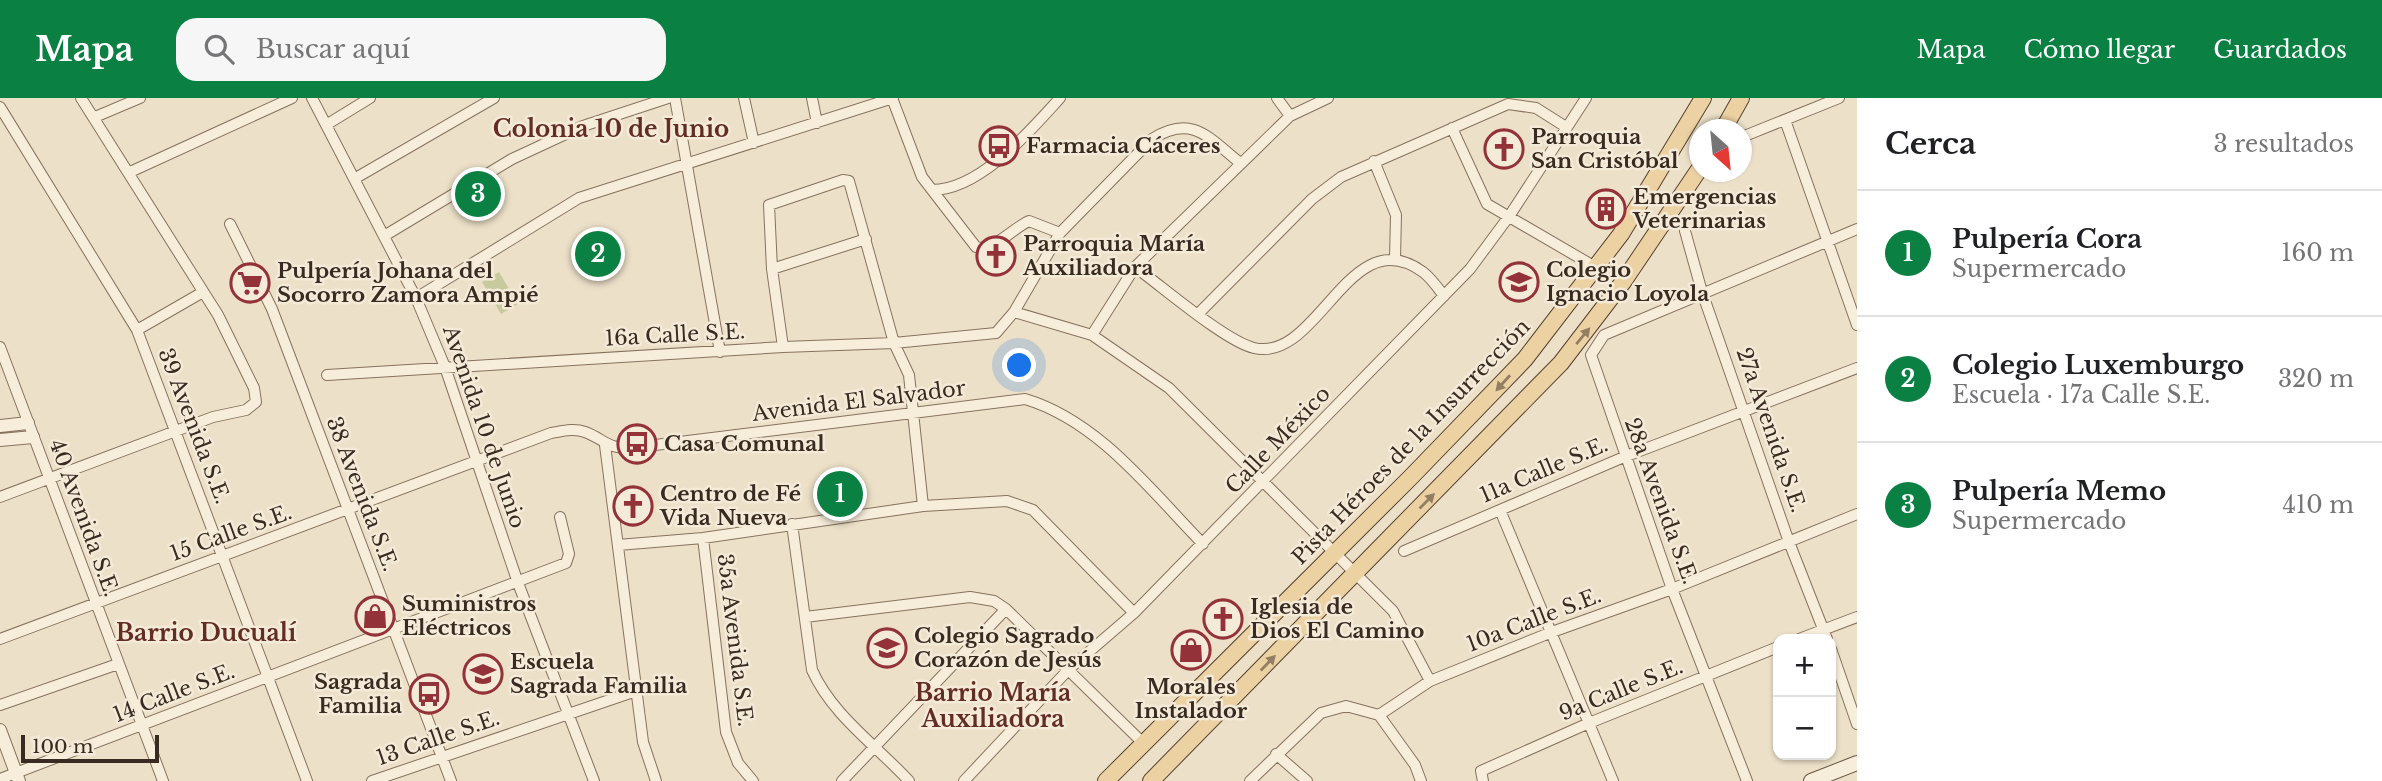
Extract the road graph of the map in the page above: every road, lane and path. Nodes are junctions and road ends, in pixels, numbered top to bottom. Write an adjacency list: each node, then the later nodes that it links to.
1 (81, 98): 20 (street)
2 (139, 98): 20 (street)
3 (292, 98): 33 (street)
4 (312, 98): 25 (street, Avenida 10 de Junio)
5 (370, 98): 25 (street)
6 (494, 98): 34 (street)
7 (668, 98): 42 (street)
8 (675, 98): 32 (street)
9 (744, 98): 29 (street)
10 (811, 98): 24 (street)
11 (892, 98): 24 (street); 36 (street)
12 (1060, 98): 36 (street)
13 (1277, 98): 21 (street)
14 (1328, 98): 21 (street)
15 (1586, 98): 26 (street, Calle México)
16 (1703, 98): 47 (main road, Pista Héroes de la Insurrección)
17 (1741, 98): 22 (main road)
18 (1839, 98): 23 (street)
19 (0, 107): 56 (street, 39 Avenida S.E.)
20 (95, 117): 33 (street)
21 (1290, 117): 31 (street)
22 (1729, 119)
23 (1784, 120): 28 (street); 44 (street)
24 (817, 123): 29 (street)
25 (326, 125): 34 (street, Avenida 10 de Junio)
26 (1566, 127): 27 (street); 37 (street, Calle México)
27 (1452, 128): 30 (street); 37 (street)
28 (1752, 133)
29 (754, 143): 32 (street)
30 (1374, 161): 45 (street); 54 (street)
31 (1239, 162): 41 (street, 16a Calle S.E.); 46 (street)
32 (689, 163): 52 (street); 61 (street)
33 (130, 172): 49 (street)
34 (354, 179): 42 (street, Avenida 10 de Junio)
35 (1690, 182): 91 (main road, one-way to 35)
36 (932, 190): 41 (street)
37 (1510, 215): 47 (street); 51 (street, Calle México)
38 (230, 224): 80 (street, 38 Avenida S.E.)
39 (1857, 229): 44 (street)
40 (1685, 232): 50 (street, 27a Avenida S.E.)
41 (1060, 233): 53 (street, 16a Calle S.E.)
42 (384, 236): 52 (street, Avenida 10 de Junio)
43 (866, 240): 48 (street); 48 (street); 58 (street)
44 (1826, 241): 50 (street); 55 (street)
45 (1395, 260): 51 (street); 54 (street)
46 (1135, 267): 54 (street); 57 (street)
47 (1597, 268): 89 (main road, Pista Héroes de la Insurrección, one-way to 89)
48 (772, 269): 60 (street)
49 (203, 292): 56 (street); 69 (street)
50 (1702, 292): 65 (street, 27a Avenida S.E.); 73 (street, 28a Avenida S.E.)
51 (1444, 296): 76 (street, Calle México)
52 (416, 298): 62 (street, Avenida 10 de Junio)
53 (1014, 312): 57 (street); 58 (street, 16a Calle S.E.)
54 (1199, 313)
55 (1857, 324)
56 (137, 330): 69 (street, 39 Avenida S.E.)
57 (1091, 335): 76 (street)
58 (894, 344): 60 (street, 16a Calle S.E.); 66 (street)
59 (0, 347): 67 (street, 40 Avenida S.E.)
60 (783, 347): 61 (street, 16a Calle S.E.)
61 (720, 352): 62 (street, 16a Calle S.E.)
62 (445, 367): 64 (street, 16a Calle S.E.); 74 (street, Avenida 10 de Junio)
63 (1857, 368): 65 (street, 11a Calle S.E.)
64 (327, 375)
65 (1746, 412): 73 (street, 11a Calle S.E.); 85 (street, 27a Avenida S.E.)
66 (913, 413): 72 (street, Avenida El Salvador); 78 (street); 86 (street, Avenida El Salvador)
67 (28, 423): 68 (street); 70 (street, 40 Avenida S.E.)
68 (0, 426)
69 (175, 432): 75 (street); 90 (street, 39 Avenida S.E.)
70 (33, 437): 71 (street); 75 (street, 40 Avenida S.E.)
71 (0, 440)
72 (605, 445): 74 (street, Avenida El Salvador); 87 (street)
73 (1624, 457): 79 (street, 11a Calle S.E.); 93 (street, 28a Avenida S.E.)
74 (475, 461): 80 (street, 15 Calle S.E.); 92 (street, Avenida 10 de Junio)
75 (49, 478): 77 (street); 94 (street, 40 Avenida S.E.)
76 (1262, 482): 86 (street, Calle México); 89 (street)
77 (0, 497)
78 (923, 506): 83 (street); 96 (street)
79 (1500, 510): 88 (street, 11a Calle S.E.); 100 (street)
80 (348, 511): 90 (street, 15 Calle S.E.); 99 (street, 38 Avenida S.E.)
81 (1857, 514): 85 (street, 10a Calle S.E.)
82 (560, 517): 92 (street, 14 Calle S.E.)
83 (792, 524): 84 (street); 97 (street)
84 (703, 538): 87 (street); 132 (street, 35a Avenida S.E.)
85 (1789, 542): 93 (street, 10a Calle S.E.); 101 (street, 27a Avenida S.E.)
86 (1203, 544): 96 (street, Calle México)
87 (618, 545): 110 (street)
88 (1404, 551)
89 (1334, 552): 91 (street); 118 (main road, Pista Héroes de la Insurrección)
90 (223, 555): 94 (street, 15 Calle S.E.); 107 (street, 39 Avenida S.E.)
91 (1356, 573): 109 (street); 137 (main road, one-way to 91)
92 (518, 583): 99 (street, 14 Calle S.E.); 112 (street, Avenida 10 de Junio)
93 (1672, 589): 100 (street, 10a Calle S.E.); 108 (street, 28a Avenida S.E.)
94 (95, 604): 102 (street, 15 Calle S.E.); 105 (street, 40 Avenida S.E.)
95 (1006, 609): 97 (street); 106 (street); 119 (street)
96 (1134, 613): 106 (street, Calle México)
97 (805, 617): 119 (street)
98 (1857, 617): 101 (street)
99 (394, 630): 107 (street, 14 Calle S.E.); 121 (street, 38 Avenida S.E.)
100 (1552, 632): 109 (street, 10a Calle S.E.); 114 (street)
101 (1826, 634)
102 (0, 639)
103 (1773, 650): 108 (street, 9a Calle S.E.)
104 (1836, 663): 115 (street)
105 (118, 664): 111 (street); 116 (street, 40 Avenida S.E.)
106 (1069, 669): 118 (street); 135 (street, Calle México)
107 (269, 677): 116 (street, 14 Calle S.E.); 127 (street, 39 Avenida S.E.)
108 (1704, 677): 114 (street, 9a Calle S.E.); 142 (street, 28a Avenida S.E.)
109 (1430, 681): 113 (street, 10a Calle S.E.)
110 (636, 691): 112 (street, 13 Calle S.E.); 131 (street)
111 (0, 705)
112 (568, 715): 121 (street, 13 Calle S.E.); 130 (street, Avenida 10 de Junio)
113 (1379, 716): 120 (street); 140 (street)
114 (1589, 723): 123 (street, 9a Calle S.E.); 141 (street)
115 (1857, 724)
116 (141, 725): 124 (street, 14 Calle S.E.); 126 (street, 40 Avenida S.E.)
117 (0, 730): 124 (street)
118 (1143, 743): 136 (main road, Pista Héroes de la Insurrección)
119 (877, 747): 133 (street); 134 (street)
120 (1276, 754): 138 (street); 139 (street)
121 (441, 755): 128 (street, 13 Calle S.E.); 129 (street, 38 Avenida S.E.)
122 (1857, 763): 143 (main road)
123 (1482, 776)
124 (18, 777): 125 (street, 14 Calle S.E.)
125 (0, 779)
126 (163, 781)
127 (307, 781)
128 (372, 781)
129 (451, 781)
130 (594, 781)
131 (656, 781)
132 (753, 781)
133 (842, 781)
134 (909, 781)
135 (964, 781)
136 (1106, 781)
137 (1150, 781)
138 (1250, 781)
139 (1307, 781)
140 (1420, 781)
141 (1613, 781)
142 (1747, 781)
143 (1811, 781)

